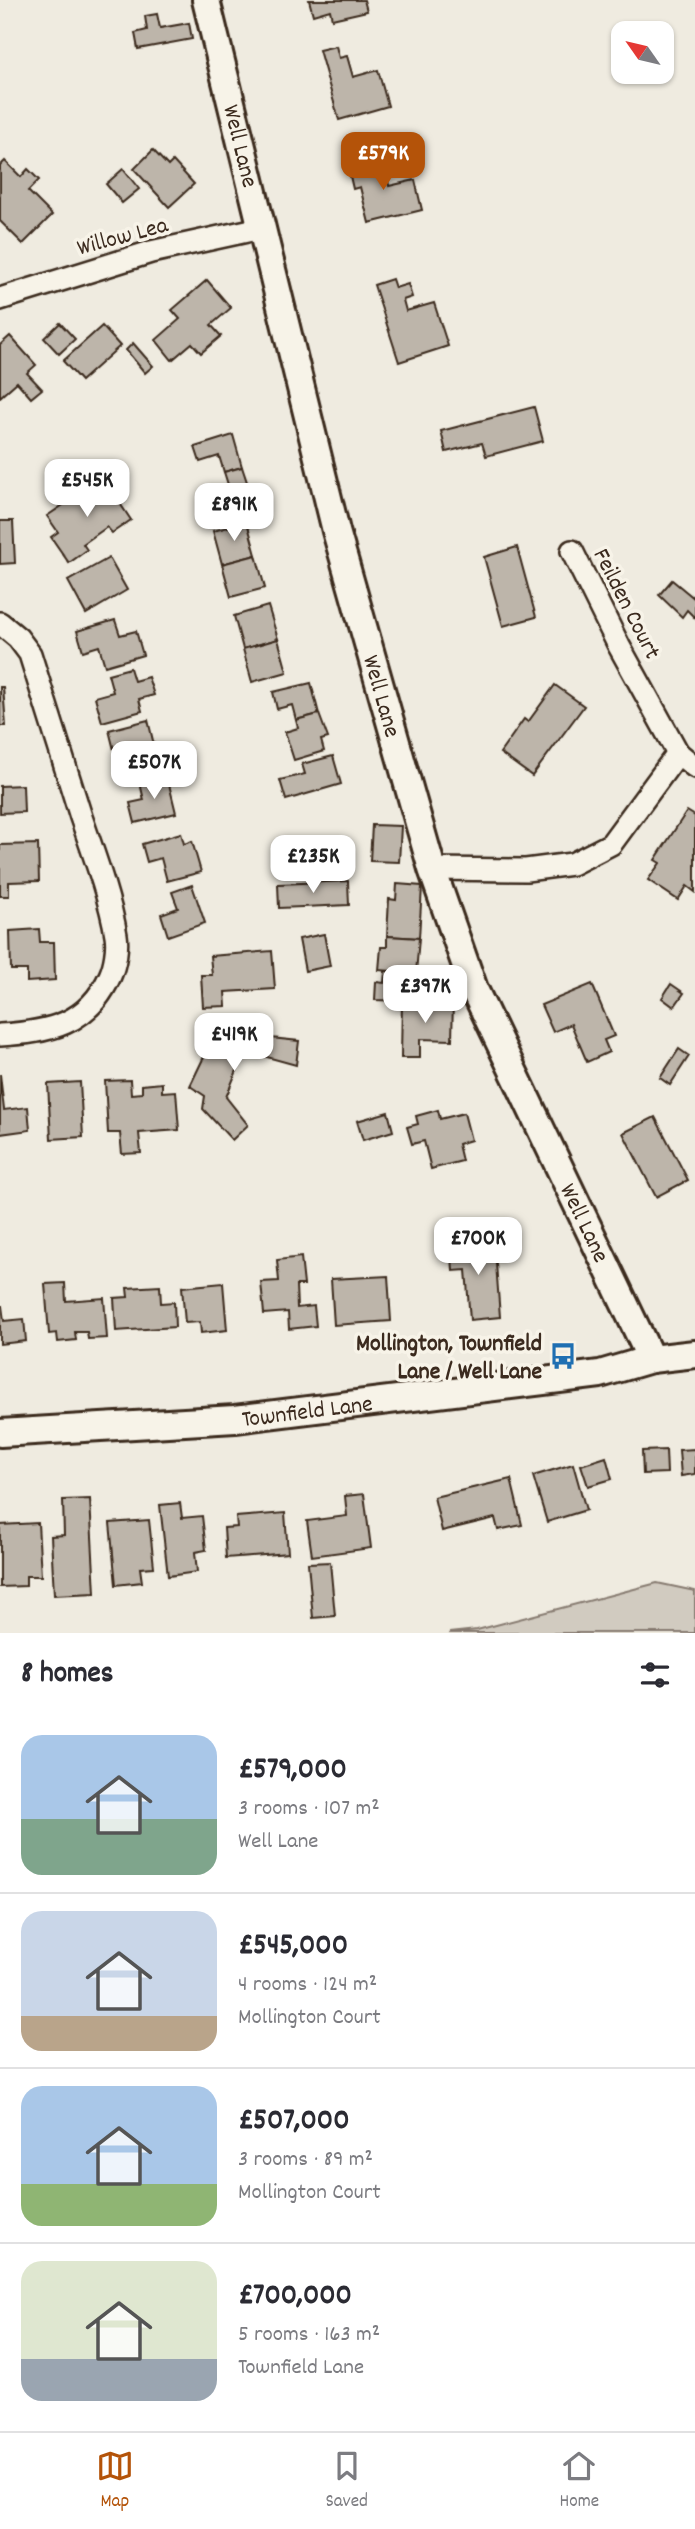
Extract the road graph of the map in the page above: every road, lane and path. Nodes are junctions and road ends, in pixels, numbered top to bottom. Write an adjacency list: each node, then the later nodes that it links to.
1 (206, 0): 2 (street, Well Lane)
2 (261, 228): 3 (street, Willow Lea); 8 (street, Well Lane)
3 (0, 299)
4 (572, 551): 6 (street, Feilden Court)
5 (0, 623): 9 (street)
6 (678, 753): 7 (street, Feilden Court); 8 (street)
7 (695, 767)
8 (432, 869): 11 (street, Well Lane)
9 (0, 1035)
10 (695, 1354): 11 (street, Townfield Lane)
11 (651, 1359): 12 (street, Townfield Lane)
12 (0, 1433)

